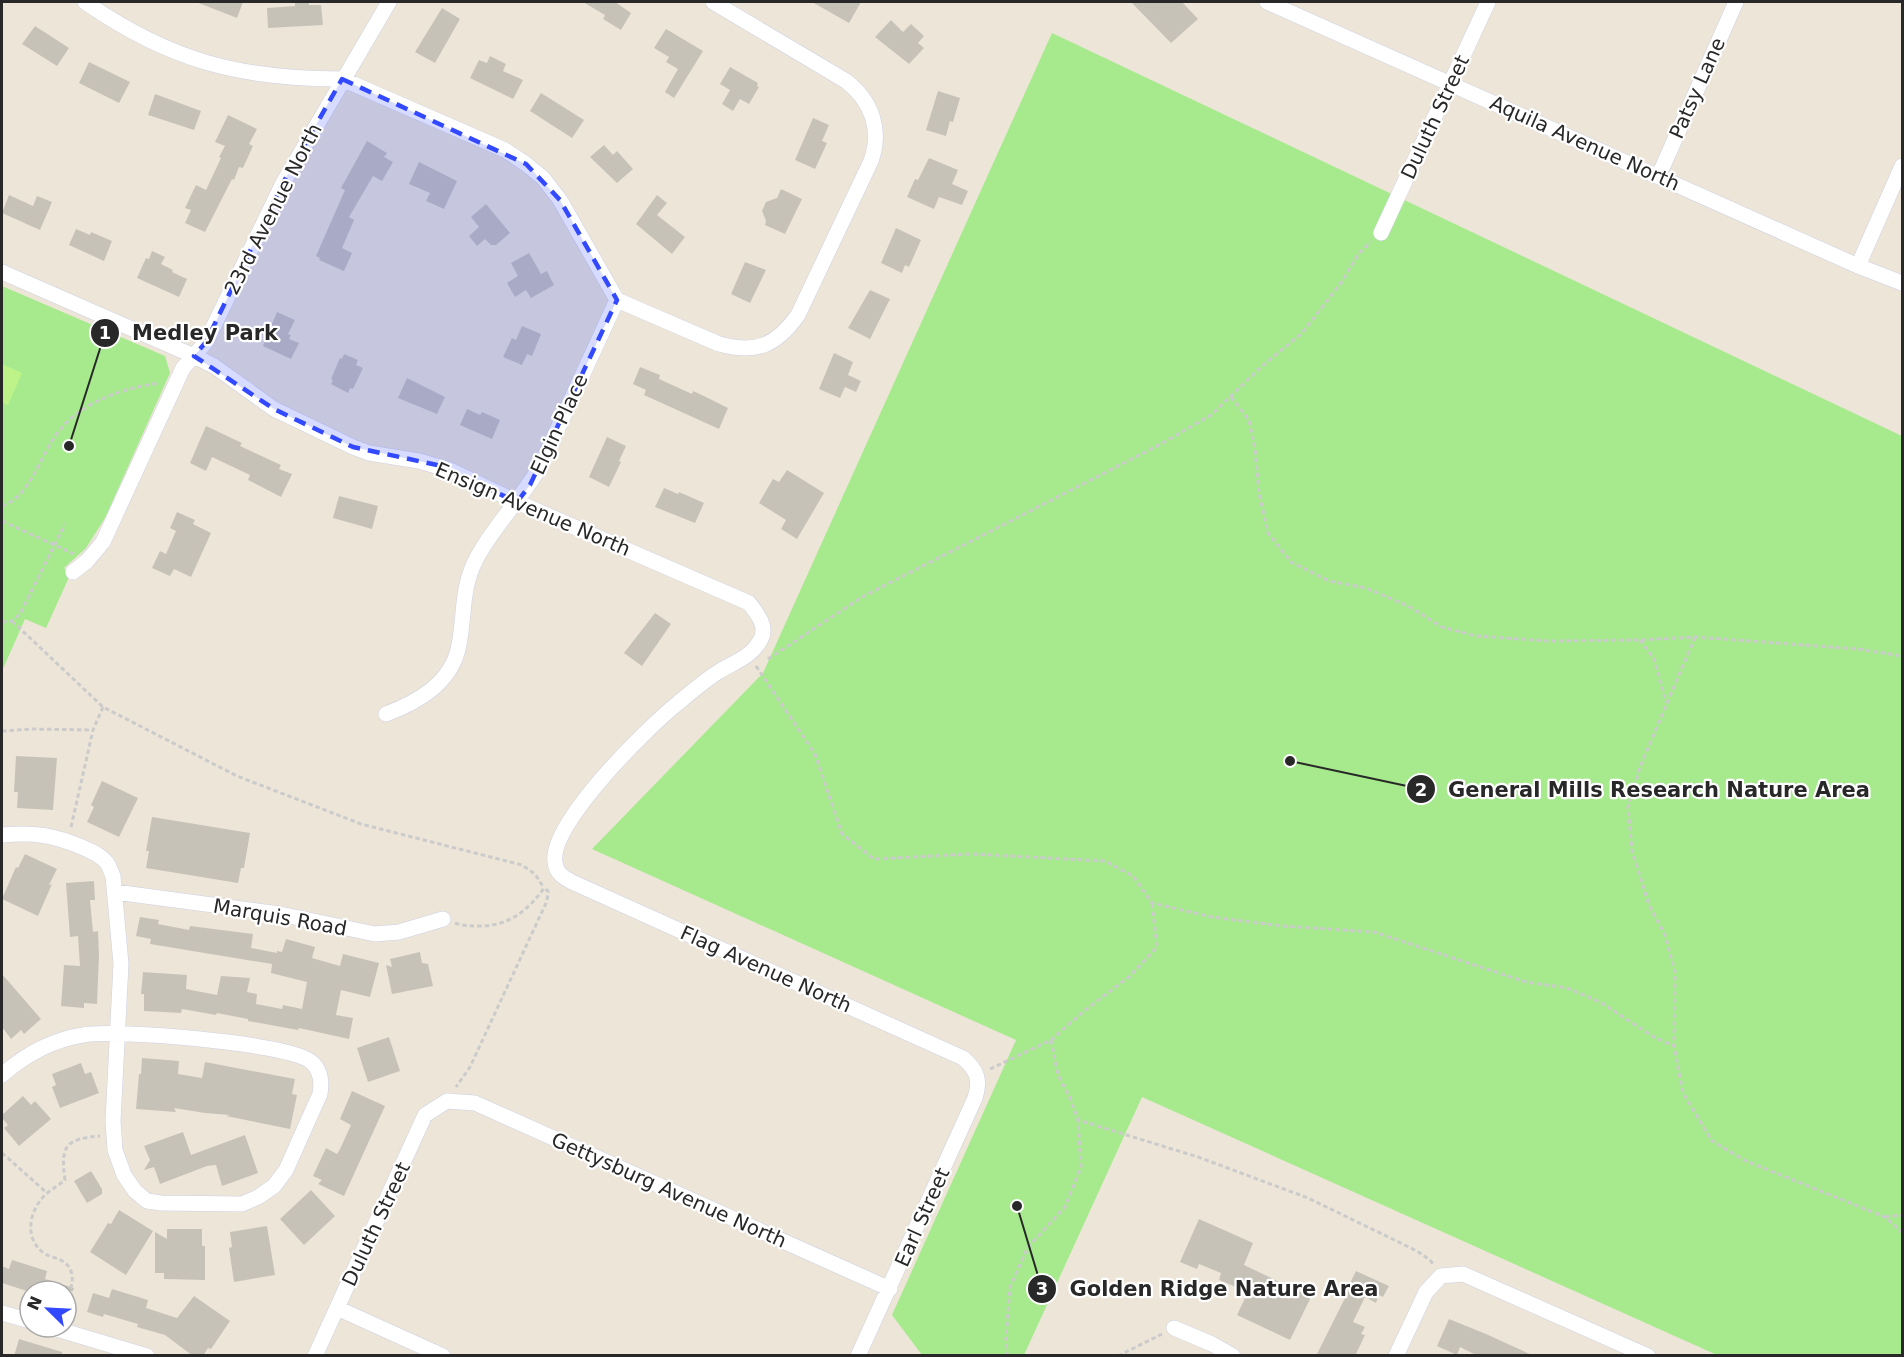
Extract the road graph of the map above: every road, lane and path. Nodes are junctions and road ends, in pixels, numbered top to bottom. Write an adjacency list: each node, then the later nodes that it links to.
1 (86, 2): 7 (street)
2 (389, 2): 7 (street, 23rd Avenue North)
3 (713, 2): 15 (street)
4 (1267, 2): 8 (street, Aquila Avenue North)
5 (1488, 2): 8 (street, Duluth Street)
6 (1736, 2): 10 (street, Patsy Lane)
7 (342, 79): 15 (street); 16 (street, 23rd Avenue North)
8 (1450, 84): 10 (street, Aquila Avenue North); 11 (street, Duluth Street)
9 (1902, 166): 12 (street)
10 (1659, 175): 12 (street, Aquila Avenue North)
11 (1381, 233): 18 (path)
12 (1858, 266): 14 (street, Aquila Avenue North)
13 (2, 272): 16 (street, Ensign Avenue North)
14 (1902, 284)
15 (617, 300): 19 (street, Elgin Place)
16 (194, 356): 17 (street, 23rd Avenue North); 19 (street, Ensign Avenue North)
17 (174, 388): 20 (path); 24 (street, 23rd Avenue North)
18 (1231, 396): 29 (path); 31 (path)
19 (517, 502): 31 (street, Ensign Avenue North); 35 (street, Elgin Place)
20 (2, 506)
21 (2, 521): 23 (path)
22 (65, 524): 23 (path)
23 (55, 547): 24 (path); 26 (path)
24 (87, 561): 25 (street, 23rd Avenue North)
25 (73, 572)
26 (12, 621): 27 (path); 34 (path)
27 (2, 622)
28 (1695, 638): 29 (path); 30 (path); 33 (path)
29 (1640, 640): 33 (path)
30 (1902, 656)
31 (752, 661): 32 (path); 42 (path); 48 (street, Flag Avenue North)
32 (749, 671)
33 (1666, 704): 46 (path)
34 (103, 707): 36 (path); 40 (path)
35 (386, 714)
36 (93, 730): 37 (path); 39 (path)
37 (2, 731)
38 (2, 835): 39 (street)
39 (68, 841): 41 (street)
40 (544, 888): 43 (path); 49 (path)
41 (115, 892): 43 (street, Marquis Road); 44 (street)
42 (1152, 903): 45 (path); 46 (path)
43 (443, 919)
44 (117, 1034): 47 (street); 51 (street); 51 (street)
45 (1051, 1040): 48 (path); 50 (path)
46 (1674, 1046): 55 (path)
47 (2, 1075)
48 (978, 1076): 59 (street, Earl Street)
49 (447, 1101): 59 (street, Gettysburg Avenue North); 60 (street, Duluth Street)
50 (1077, 1120): 57 (path); 69 (path)
51 (114, 1135): 53 (path)
52 (2, 1153): 53 (path)
53 (47, 1193): 58 (path)
54 (1902, 1215): 55 (path)
55 (1885, 1217): 56 (path)
56 (1902, 1232)
57 (1441, 1276): 72 (street); 73 (street)
58 (72, 1279)
59 (890, 1288): 68 (street, Earl Street)
60 (337, 1308): 66 (street, Duluth Street); 67 (street)
61 (2, 1313): 62 (street)
62 (18, 1318)
63 (1174, 1328): 70 (path); 71 (street)
64 (78, 1335): 65 (street)
65 (147, 1356)
66 (315, 1356)
67 (443, 1356)
68 (858, 1356)
69 (1007, 1356)
70 (1118, 1356)
71 (1233, 1356)
72 (1396, 1356)
73 (1648, 1356)

